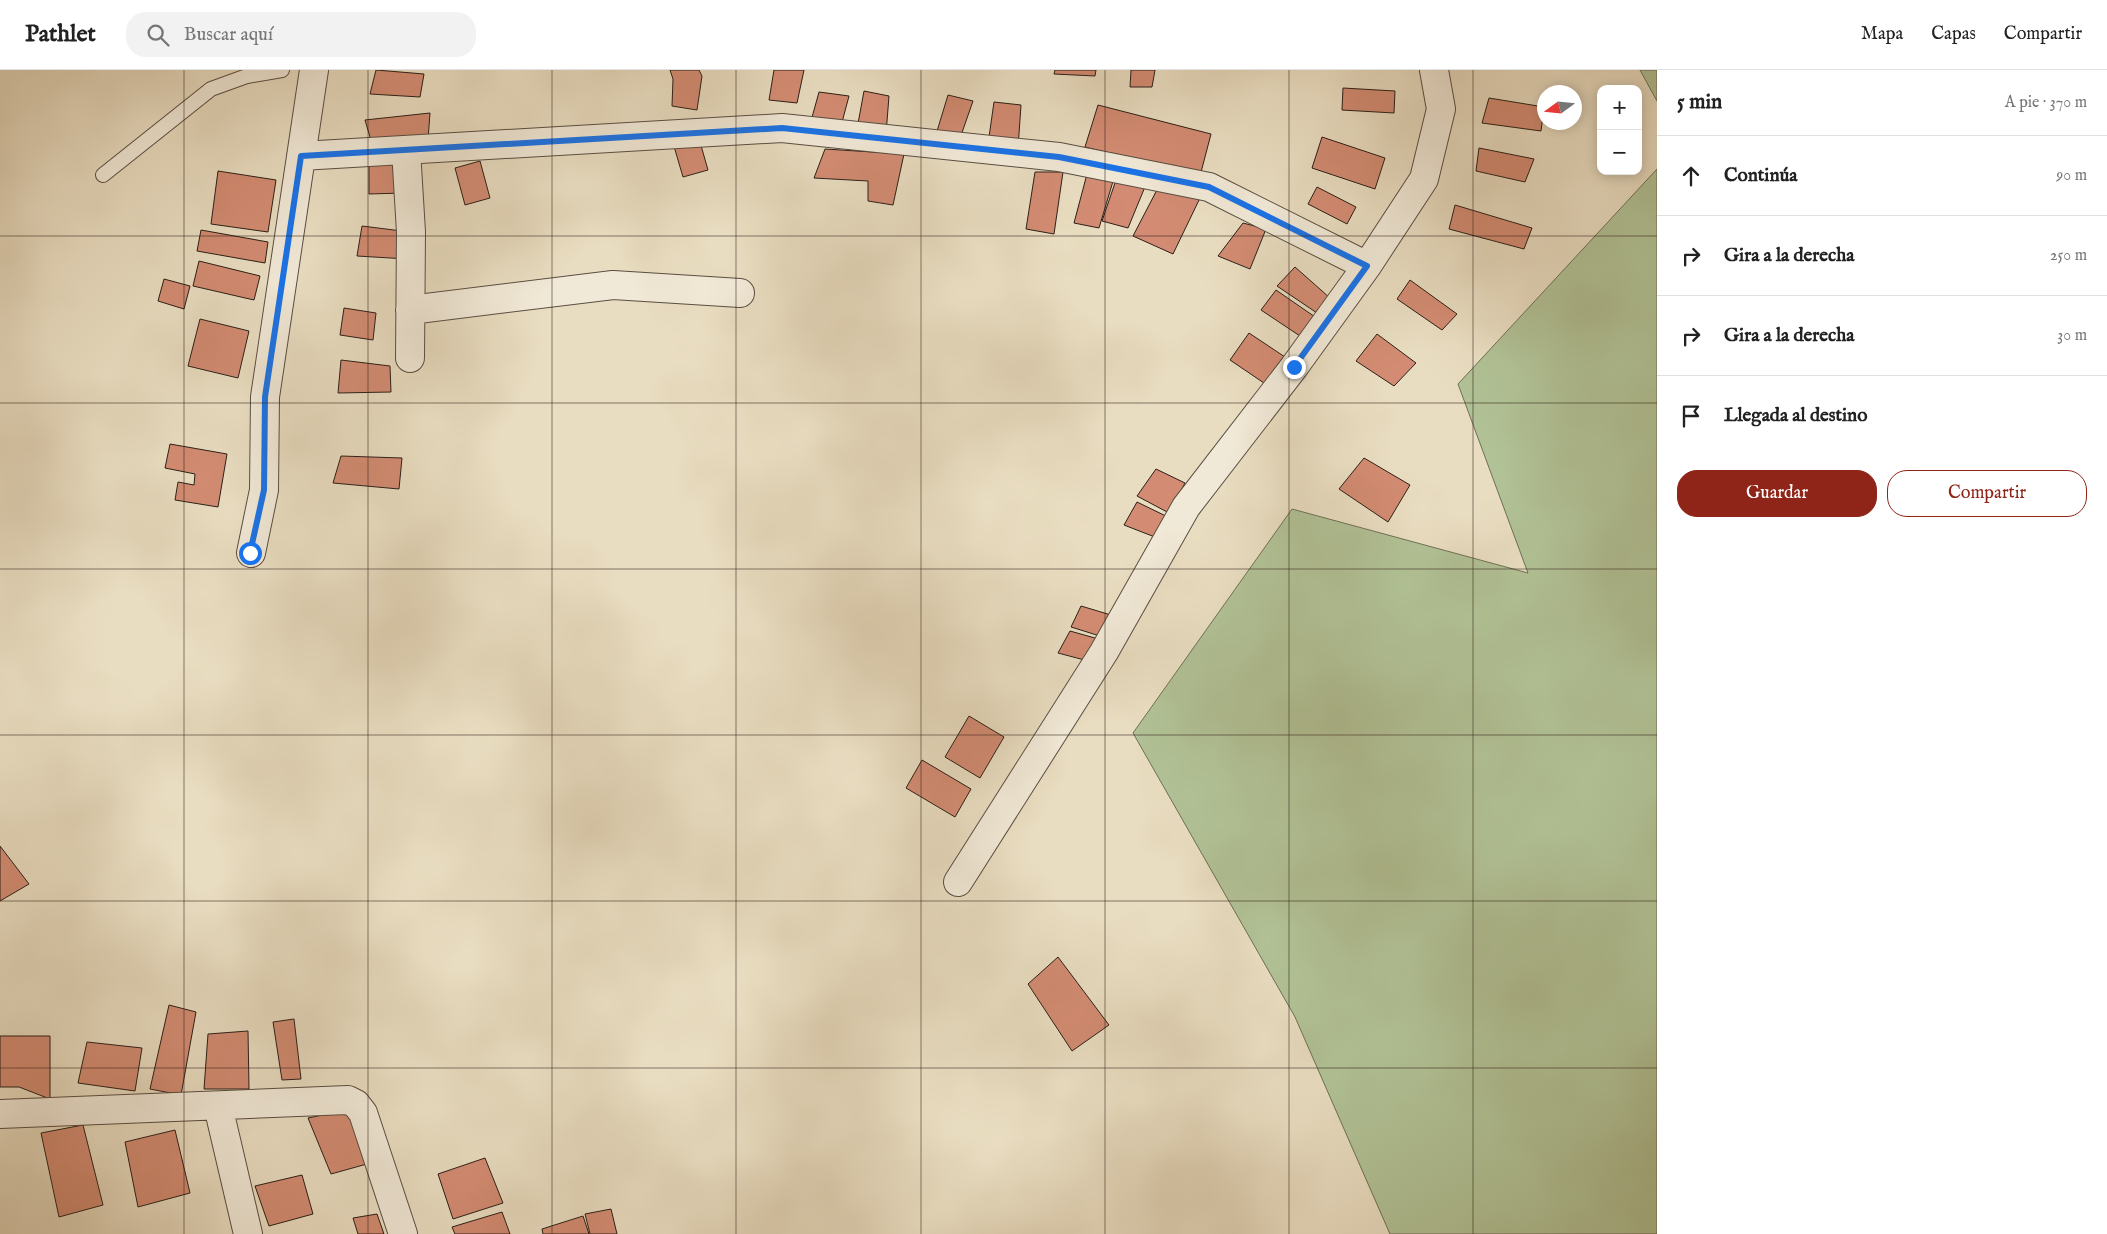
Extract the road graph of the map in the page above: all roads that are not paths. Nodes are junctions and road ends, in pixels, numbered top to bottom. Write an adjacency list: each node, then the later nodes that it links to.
1 (282, 70): 6 (lane)
2 (314, 70): 5 (street)
3 (1434, 70): 7 (street)
4 (406, 150): 5 (street); 7 (street); 9 (street)
5 (301, 156): 11 (street)
6 (103, 175)
7 (1367, 266): 12 (street)
8 (740, 292): 9 (street)
9 (410, 310): 10 (street)
10 (410, 358)
11 (250, 553)
12 (958, 882)
13 (218, 1106): 14 (street); 15 (street); 16 (street)
14 (0, 1114)
15 (248, 1234)
16 (403, 1234)

